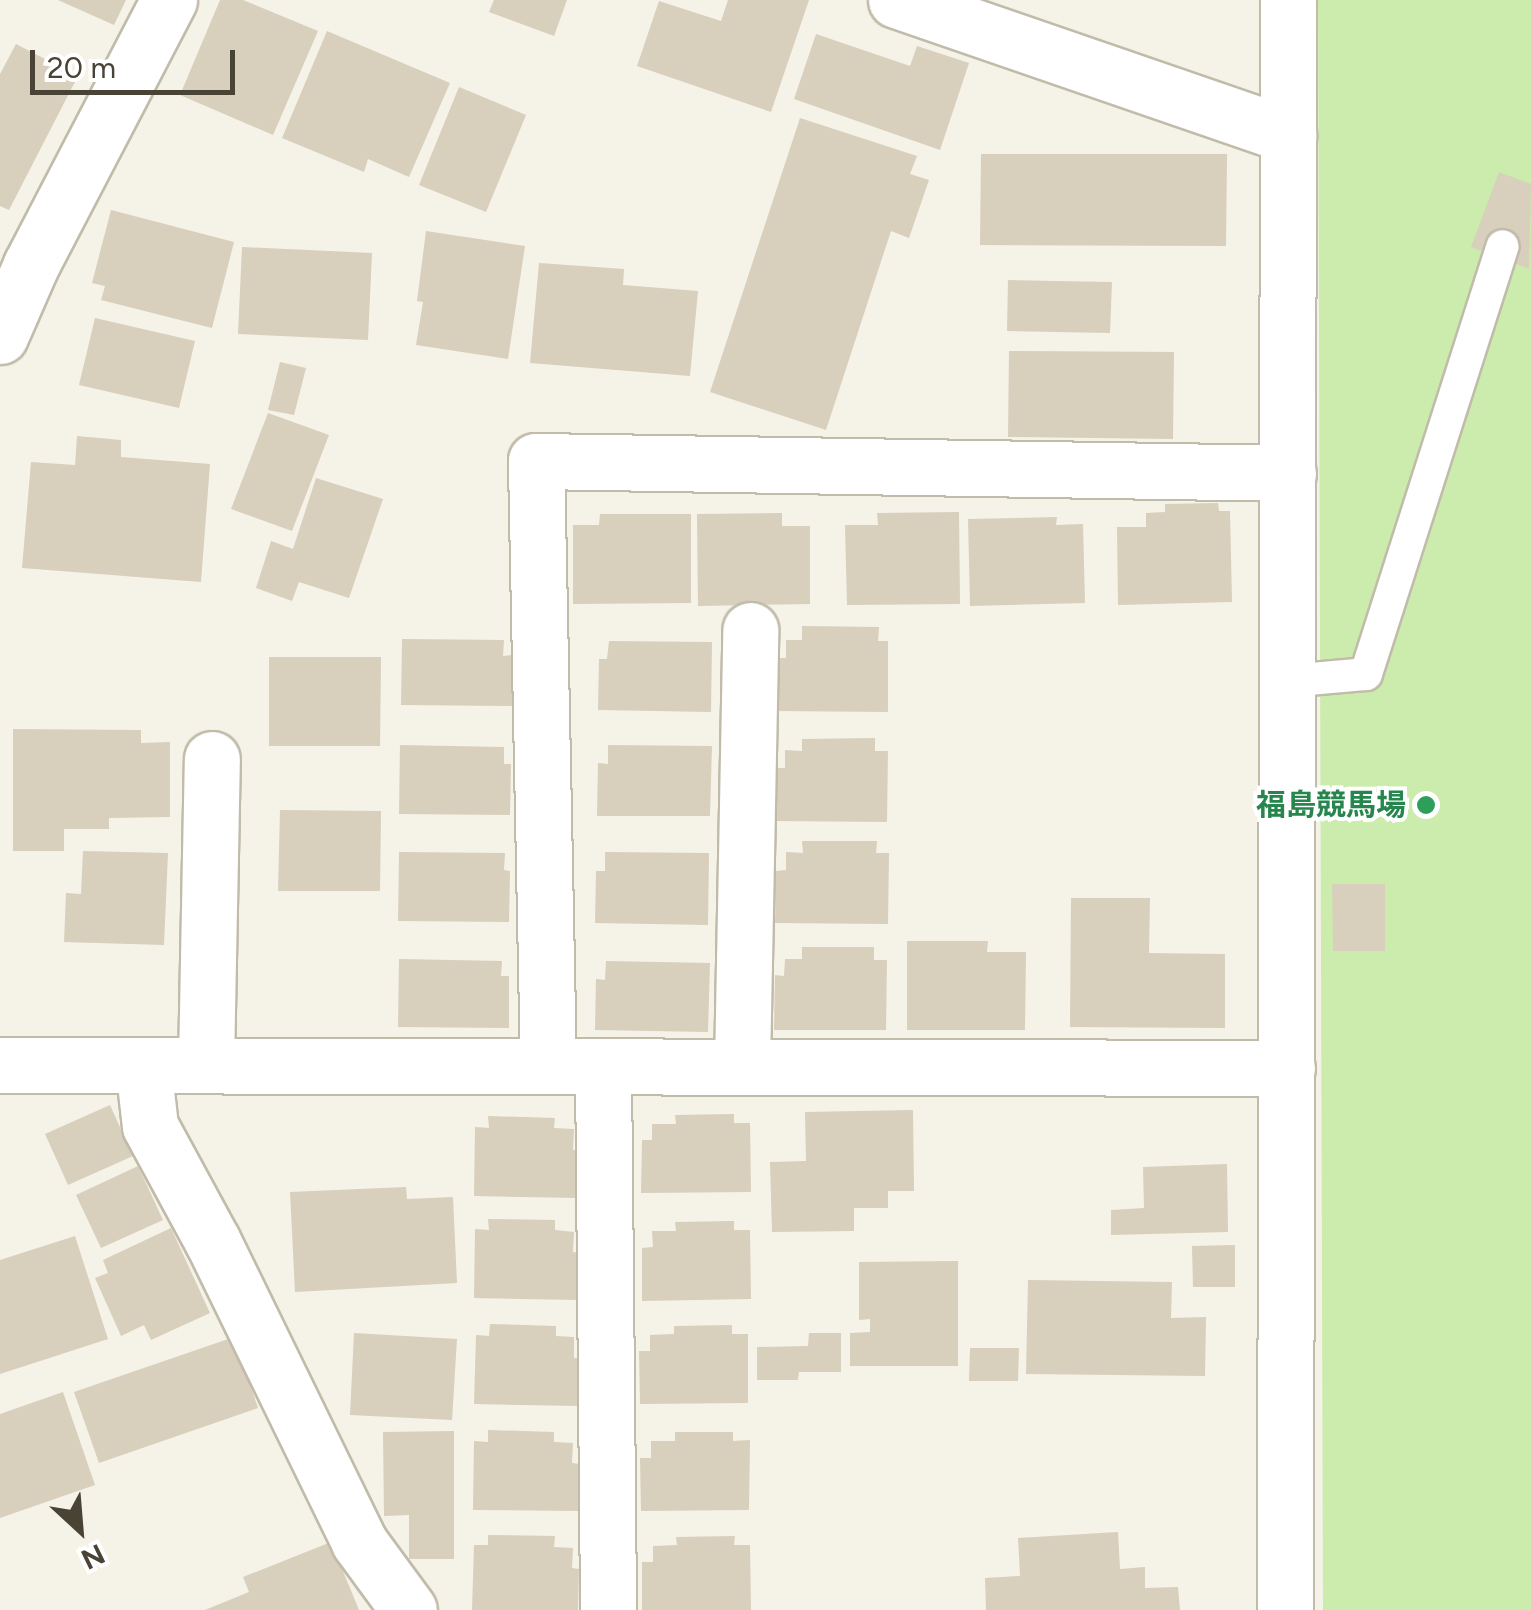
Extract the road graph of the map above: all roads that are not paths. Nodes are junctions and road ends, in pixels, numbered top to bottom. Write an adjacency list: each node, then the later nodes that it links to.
1 (168, 0): 6 (street)
2 (896, 0): 4 (street)
3 (1288, 0): 4 (street)
4 (1288, 135): 8 (street)
5 (1502, 246): 10 (lane)
6 (16, 262): 7 (street)
7 (0, 336)
8 (1288, 472): 10 (street); 15 (street)
9 (750, 630): 17 (street)
10 (1288, 681): 18 (street)
11 (212, 759): 12 (street)
12 (206, 1064): 14 (street); 15 (street)
13 (0, 1065): 14 (street)
14 (143, 1065): 19 (street)
15 (548, 1066): 16 (street)
16 (603, 1066): 17 (street); 20 (street)
17 (742, 1066): 18 (street)
18 (1287, 1068): 21 (street)
19 (409, 1610)
20 (608, 1610)
21 (1284, 1610)

